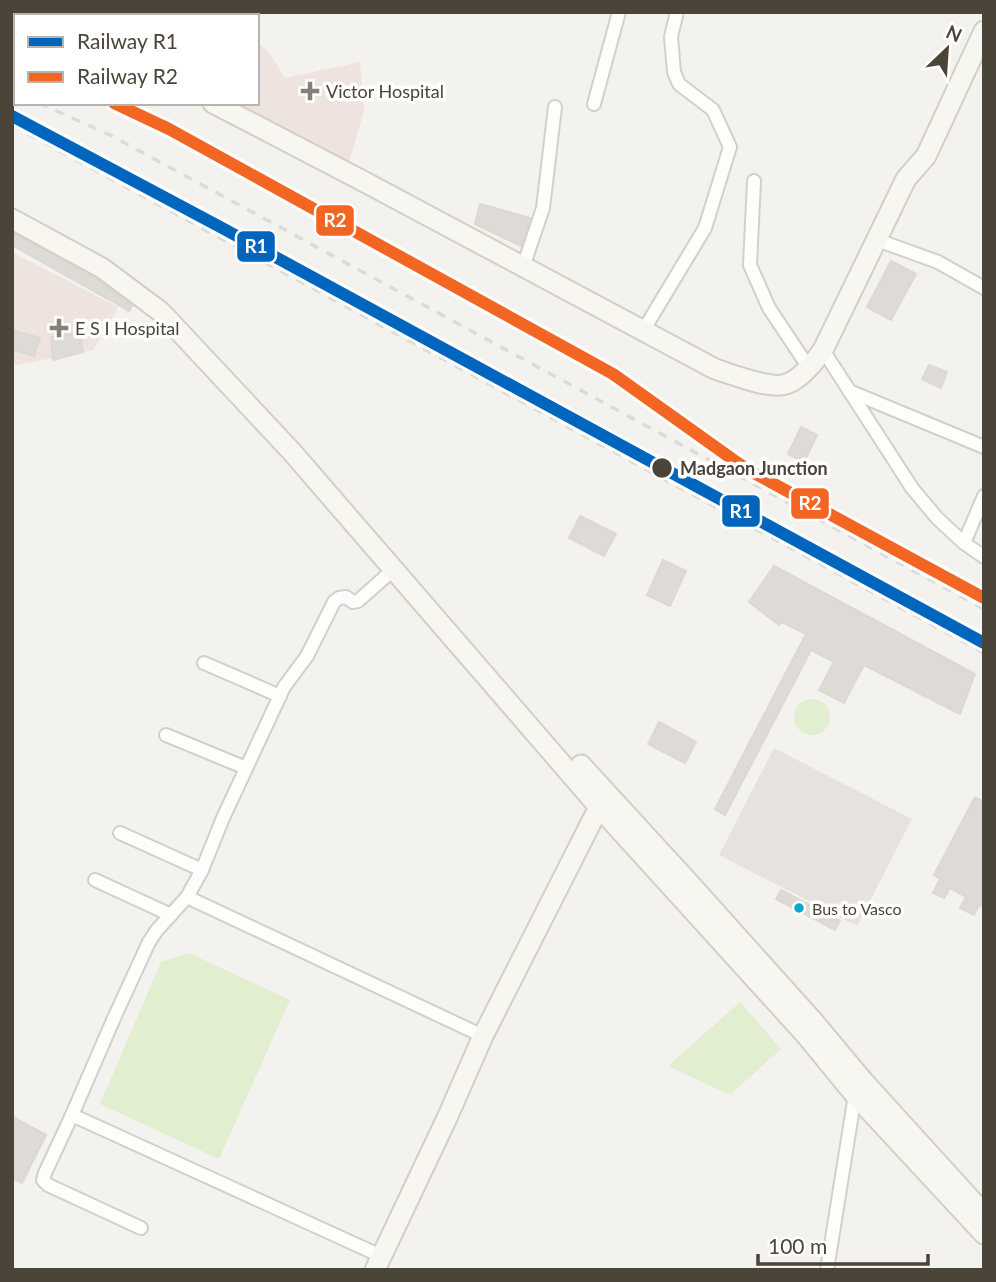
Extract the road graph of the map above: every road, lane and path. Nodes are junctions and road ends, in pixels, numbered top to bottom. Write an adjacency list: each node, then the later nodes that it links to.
1 (620, 12): 4 (street)
2 (677, 12): 13 (street)
3 (984, 31): 10 (main road)
4 (594, 104)
5 (217, 105): 11 (main road)
6 (555, 107): 11 (street)
7 (754, 181): 15 (street)
8 (12, 208): 25 (main road)
9 (12, 219): 21 (main road)
10 (877, 240): 12 (street); 14 (main road)
11 (523, 267): 13 (main road)
12 (984, 288)
13 (643, 331): 15 (main road)
14 (823, 350): 15 (main road); 16 (street)
15 (809, 368)
16 (849, 390): 17 (street); 19 (street)
17 (984, 447)
18 (984, 496): 19 (street)
19 (964, 543): 20 (street)
20 (984, 557)
21 (394, 569): 23 (street); 25 (main road)
22 (204, 663): 23 (street)
23 (280, 696): 26 (street)
24 (166, 735): 26 (street)
25 (564, 755): 27 (main road)
26 (246, 768): 29 (street)
27 (601, 798): 33 (main road); 34 (main road)
28 (120, 834): 29 (street)
29 (202, 870): 31 (street)
30 (95, 880): 32 (street)
31 (187, 897): 32 (street); 33 (street)
32 (171, 915): 35 (street)
33 (483, 1036): 39 (main road)
34 (860, 1088): 36 (main road); 38 (main road); 40 (street)
35 (72, 1115): 37 (street); 39 (street)
36 (984, 1214)
37 (141, 1228)
38 (984, 1234)
39 (378, 1263)
40 (828, 1270)

